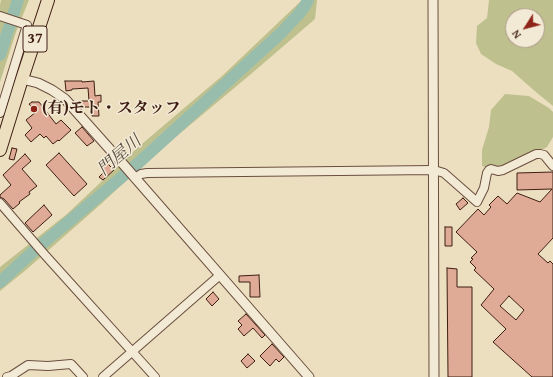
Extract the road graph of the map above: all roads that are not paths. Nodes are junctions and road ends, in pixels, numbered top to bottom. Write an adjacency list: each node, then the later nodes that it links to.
1 (48, 0): 4 (main road, 37)
2 (433, 0): 8 (street)
3 (0, 16): 5 (street)
4 (22, 79): 6 (main road, 37); 9 (street)
5 (0, 113)
6 (0, 147)
7 (553, 166): 8 (street)
8 (434, 170): 9 (street); 18 (street)
9 (135, 178): 11 (street)
10 (0, 204): 12 (street)
11 (220, 275): 12 (street); 17 (street)
12 (132, 351): 15 (street); 16 (street)
13 (10, 377): 14 (street)
14 (83, 377)
15 (103, 377)
16 (155, 377)
17 (309, 377)
18 (434, 377)

